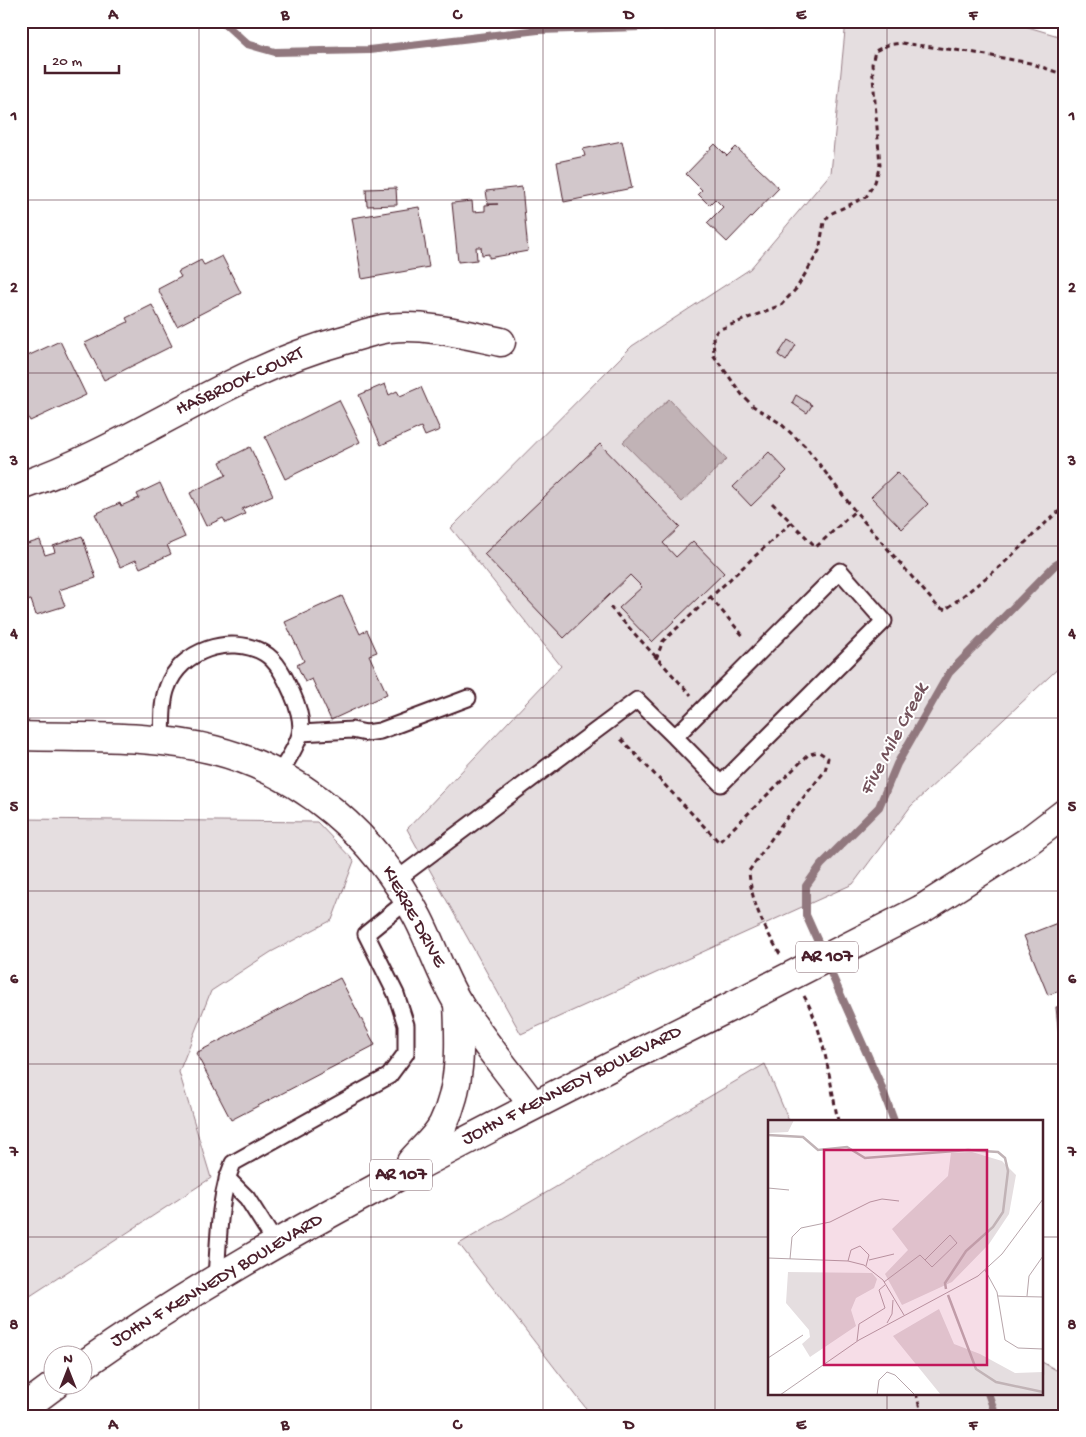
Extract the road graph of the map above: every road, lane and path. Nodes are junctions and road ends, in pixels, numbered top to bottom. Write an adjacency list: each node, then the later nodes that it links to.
1 (1065, 75): 6 (path)
2 (501, 342): 3 (main road, HASBROOK COURT)
3 (21, 486)
4 (772, 503): 7 (path)
5 (1065, 507): 6 (path)
6 (855, 511): 7 (path)
7 (792, 522): 8 (path)
8 (710, 597): 10 (path); 11 (path)
9 (610, 607): 11 (path)
10 (746, 638)
11 (656, 659): 13 (path)
12 (468, 698): 14 (lane)
13 (704, 708): 16 (lane); 16 (lane)
14 (301, 733): 18 (lane); 19 (lane)
15 (21, 736): 18 (main road, KIERRE DRIVE)
16 (675, 737): 21 (lane)
17 (621, 739): 22 (path)
18 (162, 741): 19 (main road, KIERRE DRIVE)
19 (279, 774): 21 (main road, KIERRE DRIVE)
20 (1065, 813): 25 (main road, JOHN F KENNEDY BOULEVARD / AR 107, bridge)
21 (402, 890): 24 (main road, KIERRE DRIVE); 28 (lane)
22 (782, 957)
23 (800, 989): 26 (path)
24 (458, 1003): 25 (main road, KIERRE DRIVE); 27 (main road)
25 (532, 1104): 27 (main road, JOHN F KENNEDY BOULEVARD / AR 107)
26 (838, 1120)
27 (400, 1175): 29 (main road, JOHN F KENNEDY BOULEVARD / AR 107)
28 (227, 1178): 29 (lane); 30 (lane)
29 (275, 1242): 30 (main road, JOHN F KENNEDY BOULEVARD / AR 107)
30 (216, 1277): 31 (main road, JOHN F KENNEDY BOULEVARD / AR 107)
31 (92, 1359)
32 (43, 1394): 34 (main road)
33 (916, 1394): 35 (path)
34 (21, 1410)
35 (922, 1416)

